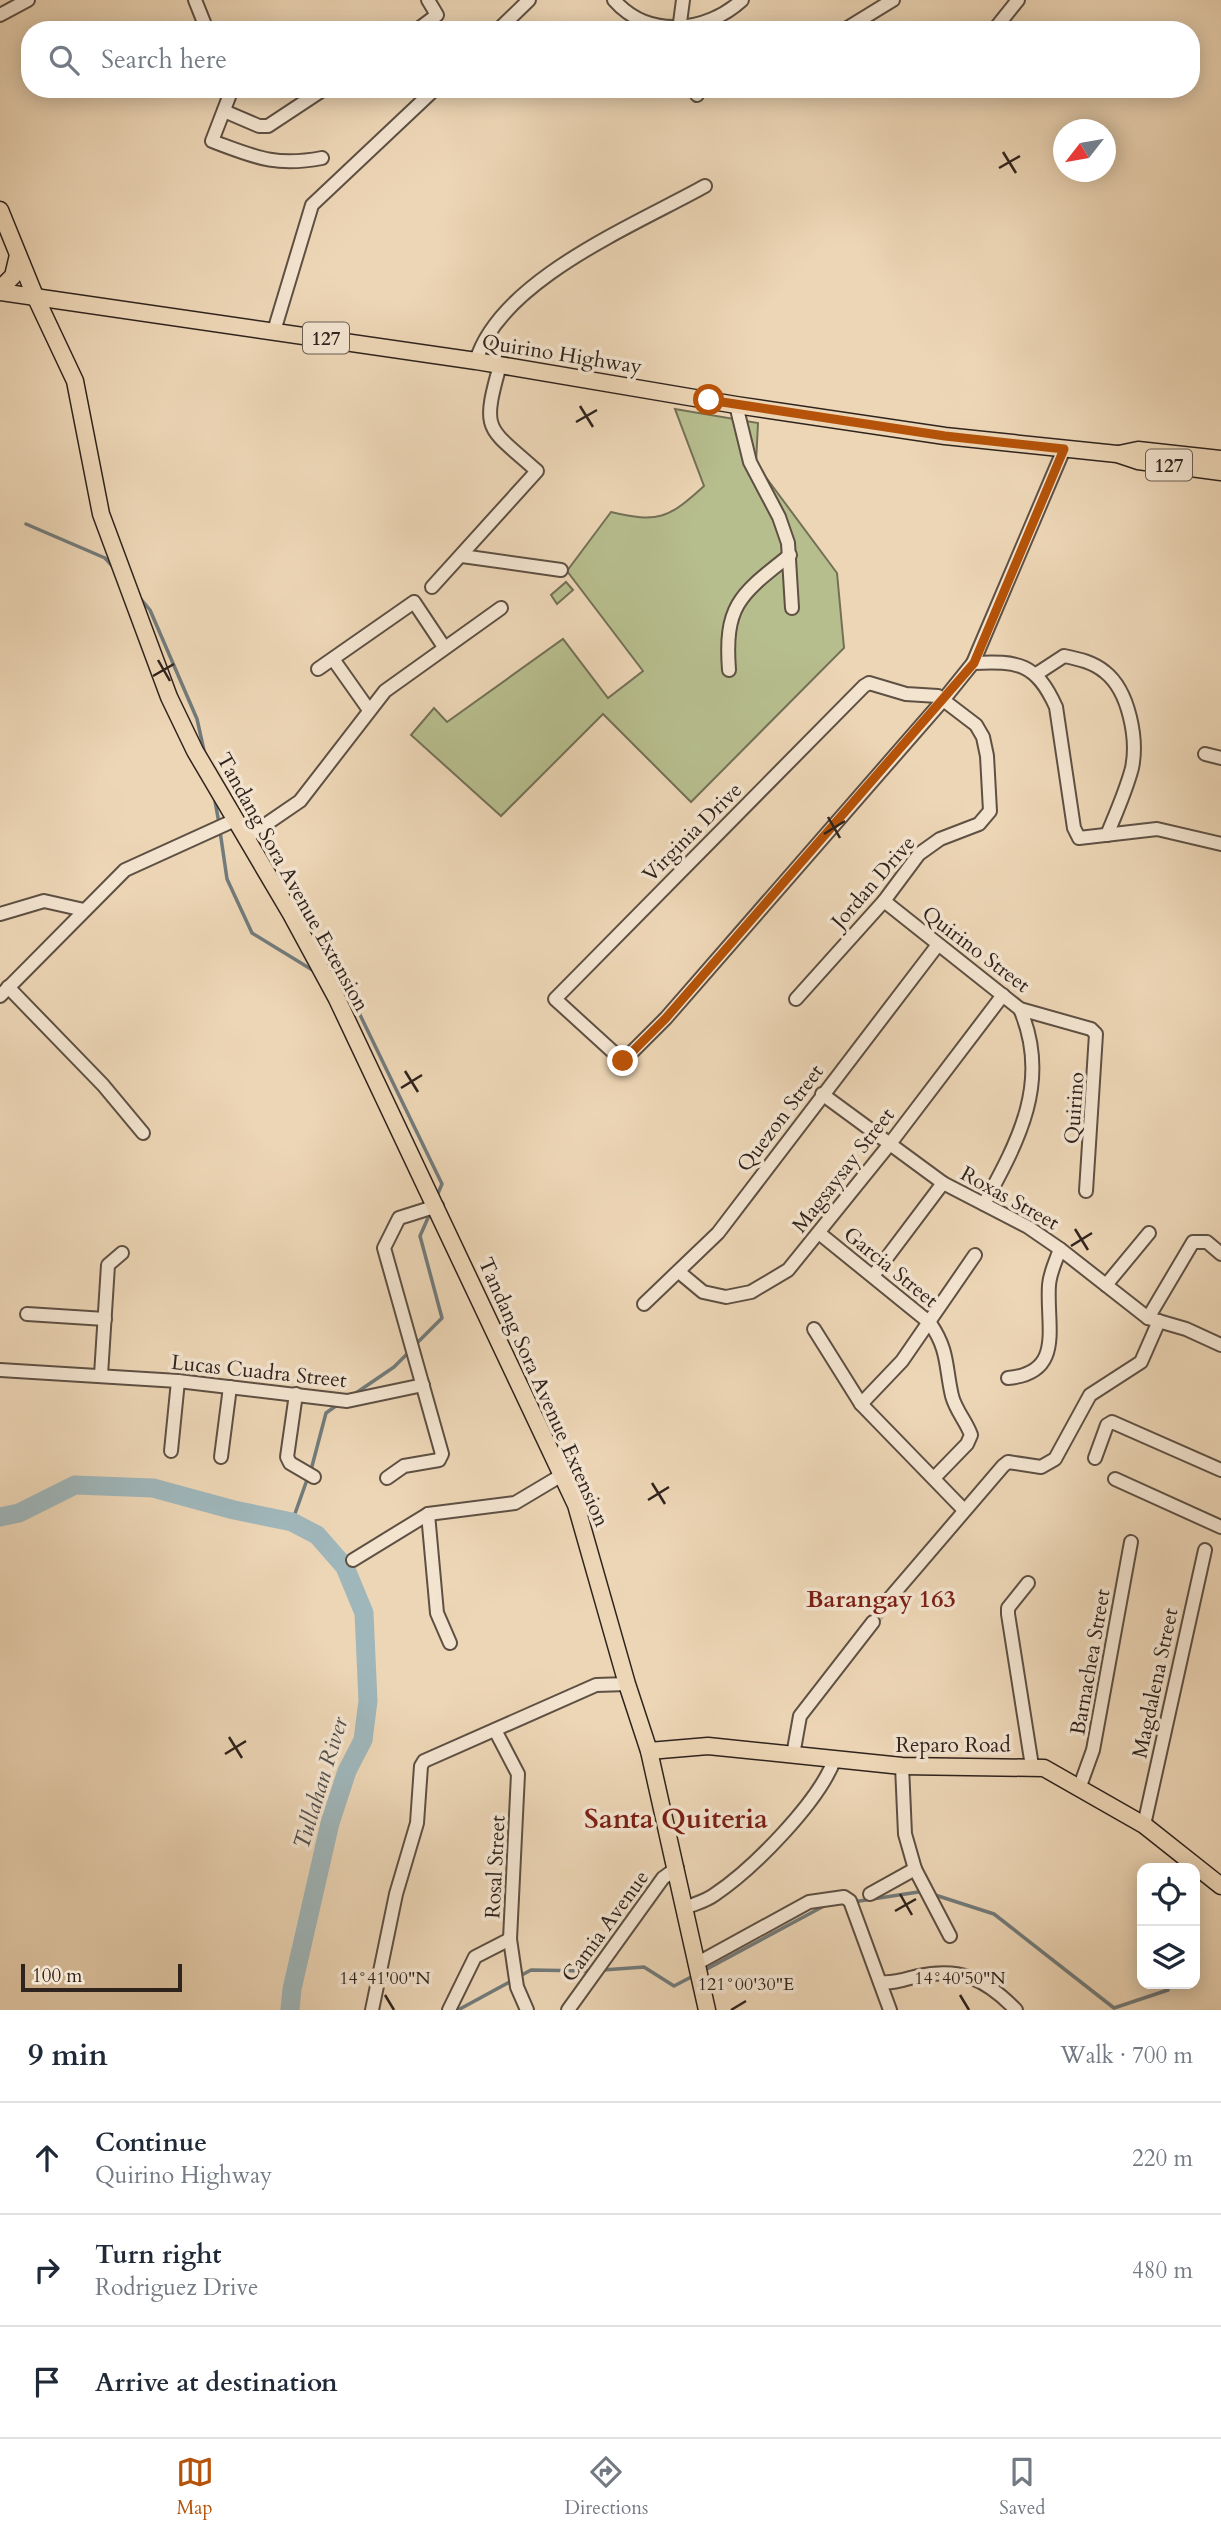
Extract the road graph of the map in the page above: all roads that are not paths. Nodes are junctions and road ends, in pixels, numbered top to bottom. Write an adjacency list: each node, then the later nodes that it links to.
1 (28, 0): 10 (street)
2 (195, 0): 11 (street)
3 (428, 0): 12 (street)
4 (529, 0): 13 (street)
5 (614, 0): 14 (street)
6 (683, 0): 15 (street)
7 (742, 0): 16 (street)
8 (892, 0): 17 (street)
9 (1018, 0): 18 (street)
10 (0, 15)
11 (203, 21)
12 (429, 21)
13 (507, 21)
14 (638, 21)
15 (680, 21)
16 (711, 21)
17 (858, 21)
18 (1000, 21)
19 (229, 98): 22 (street)
20 (310, 98): 22 (street)
21 (425, 98): 29 (street)
22 (224, 111): 23 (street)
23 (322, 158)
24 (705, 186): 30 (street)
25 (0, 210): 26 (main road, Tandang Sora Avenue Extension)
26 (18, 255): 27 (main road); 28 (main road, Tandang Sora Avenue Extension)
27 (0, 290): 28 (main road, Quirino Highway / 127)
28 (35, 296): 29 (main road, Quirino Highway / 127); 55 (main road, Tandang Sora Avenue Extension)
29 (274, 331): 30 (main road, Quirino Highway / 127)
30 (476, 361): 31 (main road, Quirino Highway / 127)
31 (500, 365): 32 (main road, Quirino Highway / 127); 40 (street)
32 (736, 405): 33 (main road, Quirino Highway / 127); 34 (street)
33 (757, 408): 34 (street); 35 (main road, Quirino Highway / 127)
34 (744, 432): 39 (street)
35 (1064, 449): 36 (main road, Quirino Highway / 127); 47 (street)
36 (1117, 454): 37 (main road, Quirino Highway / 127); 38 (main road, Quirino Highway / 127)
37 (1221, 460)
38 (1221, 472)
39 (790, 555): 44 (street); 49 (street)
40 (462, 556): 41 (street); 42 (street)
41 (561, 570)
42 (432, 587)
43 (501, 608): 45 (street)
44 (792, 608)
45 (444, 647): 46 (street); 52 (street)
46 (333, 659): 48 (street); 52 (street)
47 (974, 663): 50 (street); 51 (street)
48 (318, 669)
49 (729, 670)
50 (1038, 673): 56 (street); 56 (street)
51 (944, 699): 51 (street, Virginia Drive); 59 (street, Jordan Drive)
52 (369, 710): 57 (street)
53 (1205, 754): 54 (street)
54 (1221, 758)
55 (235, 820): 57 (main road, Tandang Sora Avenue Extension); 60 (street)
56 (1107, 835): 58 (street)
57 (246, 838): 74 (main road, Tandang Sora Avenue Extension)
58 (1221, 844)
59 (884, 901): 62 (street, Quirino Street); 65 (street, Jordan Drive)
60 (84, 910): 61 (street); 63 (street)
61 (0, 914)
62 (937, 946): 64 (street, Quirino Street); 68 (street, Quezon Street)
63 (4, 992): 69 (street)
64 (1003, 995): 66 (street, Quirino Street); 70 (street, Magsaysay Street)
65 (796, 999)
66 (1020, 1009): 67 (street, Quirino Street); 73 (street)
67 (1091, 1029): 72 (street, Quirino)
68 (822, 1094): 70 (street, Roxas Street); 81 (street, Quezon Street)
69 (144, 1133)
70 (889, 1145): 71 (street, Roxas Street); 75 (street, Magsaysay Street)
71 (943, 1183): 73 (street, Roxas Street); 82 (street)
72 (1086, 1191)
73 (984, 1204): 77 (street, Roxas Street)
74 (437, 1206): 95 (street); 103 (main road, Tandang Sora Avenue Extension)
75 (820, 1233): 81 (street, Magsaysay Street); 82 (street, Garcia Street)
76 (1149, 1233): 83 (street)
77 (1060, 1249): 83 (street, Roxas Street); 93 (street)
78 (122, 1253): 86 (street)
79 (1221, 1254): 87 (street)
80 (975, 1255): 88 (street)
81 (679, 1272): 84 (street, Quezon Street)
82 (873, 1276): 88 (street, Garcia Street)
83 (1106, 1285): 87 (street, Roxas Street)
84 (644, 1304)
85 (27, 1314): 86 (street)
86 (105, 1319): 92 (street)
87 (1154, 1319): 90 (street, Roxas Street); 108 (street)
88 (930, 1323): 98 (street); 106 (street, Garcia Street)
89 (814, 1329): 98 (street)
90 (1221, 1345)
91 (0, 1370): 92 (street, Lucas Cuadra Street)
92 (101, 1375): 94 (street, Lucas Cuadra Street)
93 (1009, 1378)
94 (178, 1381): 96 (street, Lucas Cuadra Street); 99 (street)
95 (423, 1385): 97 (street, Lucas Cuadra Street); 105 (street)
96 (230, 1387): 97 (street, Lucas Cuadra Street); 100 (street)
97 (296, 1394): 104 (street)
98 (861, 1404): 106 (street)
99 (171, 1451)
100 (221, 1457)
101 (1095, 1458): 102 (street)
102 (1221, 1470)
103 (562, 1475): 109 (street); 118 (main road, Tandang Sora Avenue Extension)
104 (314, 1477)
105 (387, 1478)
106 (934, 1478): 108 (street)
107 (1115, 1479): 110 (street)
108 (963, 1509): 115 (street)
109 (428, 1514): 113 (street); 117 (street)
110 (1221, 1527)
111 (1131, 1542): 125 (street, Barnachea Street)
112 (1205, 1550): 126 (street, Magdalena Street)
113 (353, 1560)
114 (1028, 1583): 124 (street)
115 (890, 1598)
116 (873, 1622): 121 (street)
117 (450, 1643)
118 (626, 1684): 119 (street); 120 (main road, Tandang Sora Avenue Extension)
119 (495, 1730): 133 (street, Rosal Street); 137 (street)
120 (649, 1751): 121 (main road, Reparo Road); 127 (main road, Tandang Sora Avenue Extension)
121 (793, 1755): 122 (main road, Reparo Road)
122 (835, 1758): 123 (main road, Reparo Road); 131 (street)
123 (902, 1766): 124 (main road, Reparo Road); 128 (street)
124 (1032, 1766): 125 (main road, Reparo Road)
125 (1080, 1786): 126 (main road, Reparo Road)
126 (1143, 1825): 129 (main road, Reparo Road)
127 (677, 1868): 131 (main road, Tandang Sora Avenue Extension); 140 (street, Camia Avenue)
128 (915, 1869): 130 (street); 132 (street)
129 (1221, 1886)
130 (870, 1894)
131 (684, 1908): 134 (main road, Tandang Sora Avenue Extension)
132 (950, 1936)
133 (510, 1939): 138 (street); 139 (street, Rosal Street)
134 (696, 1964): 135 (street); 141 (main road, Tandang Sora Avenue Extension)
135 (880, 1982): 136 (street); 142 (street)
136 (1006, 1999): 143 (street); 144 (street)
137 (372, 2010)
138 (449, 2010)
139 (527, 2010)
140 (568, 2010)
141 (708, 2010)
142 (890, 2010)
143 (995, 2010)
144 (1016, 2010)

